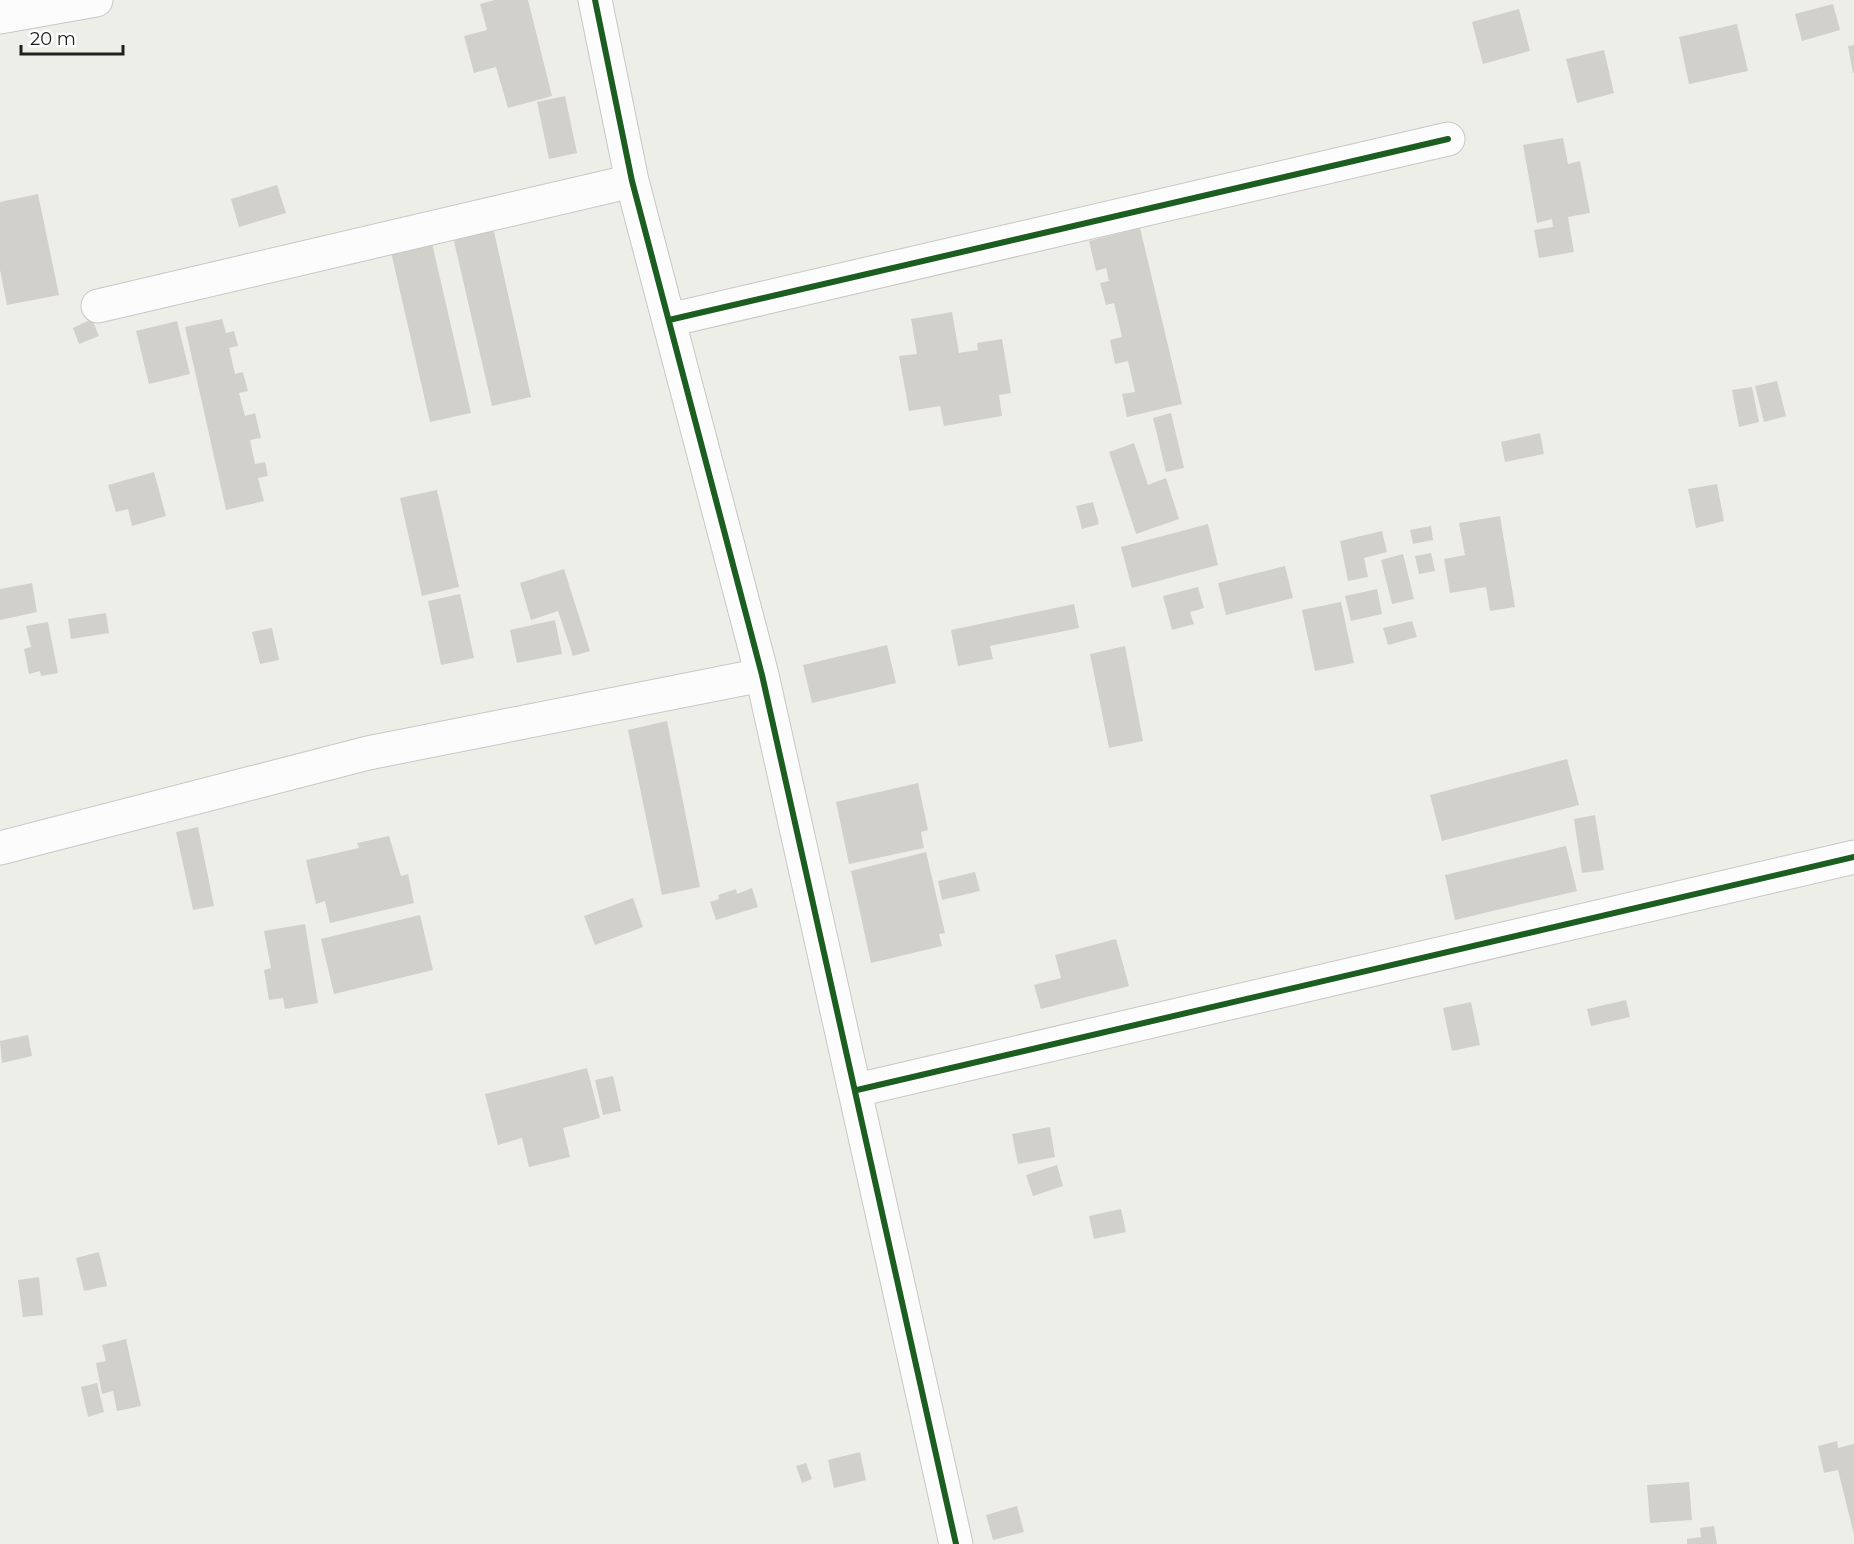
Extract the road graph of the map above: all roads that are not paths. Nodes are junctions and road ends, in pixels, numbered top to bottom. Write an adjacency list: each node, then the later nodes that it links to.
1 (96, 0): 3 (street)
2 (595, 0): 5 (street)
3 (0, 17)
4 (1448, 139): 7 (street)
5 (632, 181): 6 (street); 7 (street)
6 (98, 306)
7 (669, 320): 8 (street)
8 (762, 675): 9 (street); 11 (street)
9 (0, 848)
10 (1854, 857): 11 (street)
11 (857, 1090): 12 (street)
12 (956, 1544)

